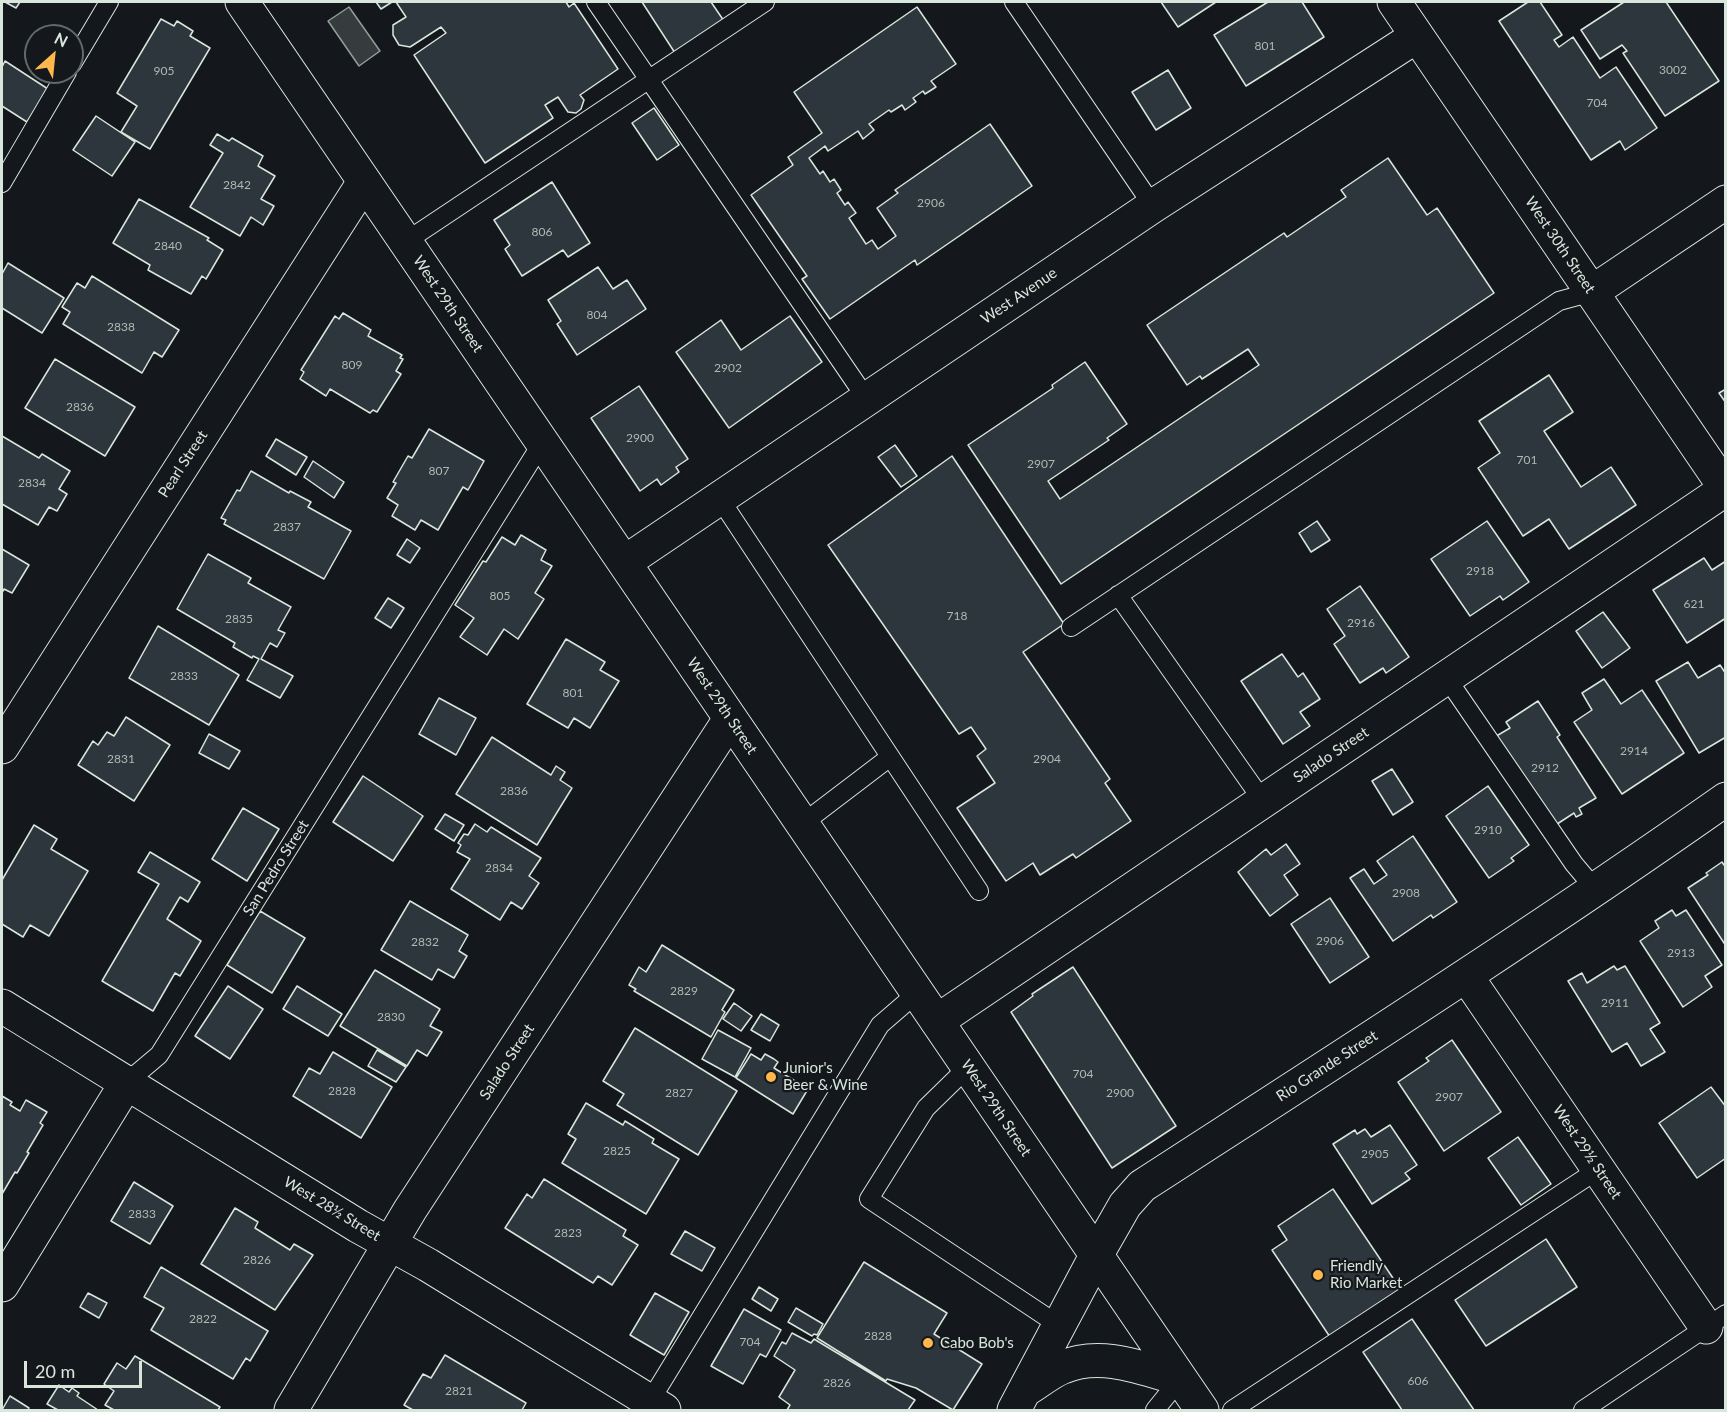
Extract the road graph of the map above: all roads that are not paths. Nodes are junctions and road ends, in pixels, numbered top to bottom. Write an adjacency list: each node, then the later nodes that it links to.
1 (109, 2): 8 (lane)
2 (242, 2): 11 (street, West 29th Street)
3 (596, 2): 9 (lane)
4 (765, 2): 9 (lane)
5 (1014, 2): 14 (lane)
6 (1394, 2): 7 (street, West 30th Street)
7 (1417, 36): 14 (street, West Avenue); 16 (street, West 30th Street)
8 (84, 44)
9 (648, 78): 15 (lane); 17 (lane)
10 (61, 84): 12 (lane)
11 (364, 182): 15 (street, West 29th Street); 26 (street, Pearl Street)
12 (2, 183)
13 (1725, 202): 16 (street)
14 (1153, 206): 17 (street, West Avenue)
15 (405, 242): 18 (street, West 29th Street)
16 (1592, 292): 19 (street, West 30th Street); 22 (lane)
17 (866, 398): 20 (street, West Avenue)
18 (542, 443): 21 (street, West 29th Street); 38 (lane, San Pedro Street)
19 (1725, 489): 24 (street, Salado Street)
20 (720, 499): 21 (street, West Avenue); 27 (lane)
21 (624, 562): 25 (street, West 29th Street)
22 (1118, 595): 23 (lane); 29 (lane)
23 (1071, 627)
24 (1446, 677): 29 (street, Salado Street); 31 (lane)
25 (730, 719): 30 (street, West 29th Street); 40 (street, Salado Street)
26 (2, 747)
27 (890, 757): 30 (lane); 32 (lane)
28 (1725, 799): 31 (street, Rio Grande Street)
29 (1263, 801): 36 (street, Salado Street)
30 (802, 824): 34 (street, West 29th Street)
31 (1596, 890): 33 (street, Rio Grande Street)
32 (979, 891)
33 (1467, 977): 39 (street, West 29½ Street); 41 (street, Rio Grande Street)
34 (917, 993): 36 (street, West 29th Street); 47 (lane)
35 (2, 1006): 38 (street, West 28½ Street)
36 (937, 1021): 37 (street, West 29th Street)
37 (968, 1067): 41 (street, West 29th Street); 44 (lane)
38 (127, 1082): 40 (street, West 28½ Street); 42 (street, San Pedro Street)
39 (1599, 1169): 43 (street, West 29½ Street); 51 (lane)
40 (390, 1244): 47 (street, West 28½ Street); 48 (street, Salado Street)
41 (1097, 1254): 44 (street, Rio Grande Street); 45 (street, West 29th Street)
42 (2, 1285)
43 (1716, 1320): 52 (lane)
44 (1060, 1326): 46 (street, Rio Grande Street)
45 (1180, 1379): 46 (street); 49 (lane); 50 (street, West 29th Street)
46 (1021, 1400)
47 (653, 1408)
48 (291, 1410)
49 (1155, 1410)
50 (1202, 1410)
51 (1232, 1410)
52 (1583, 1410)

